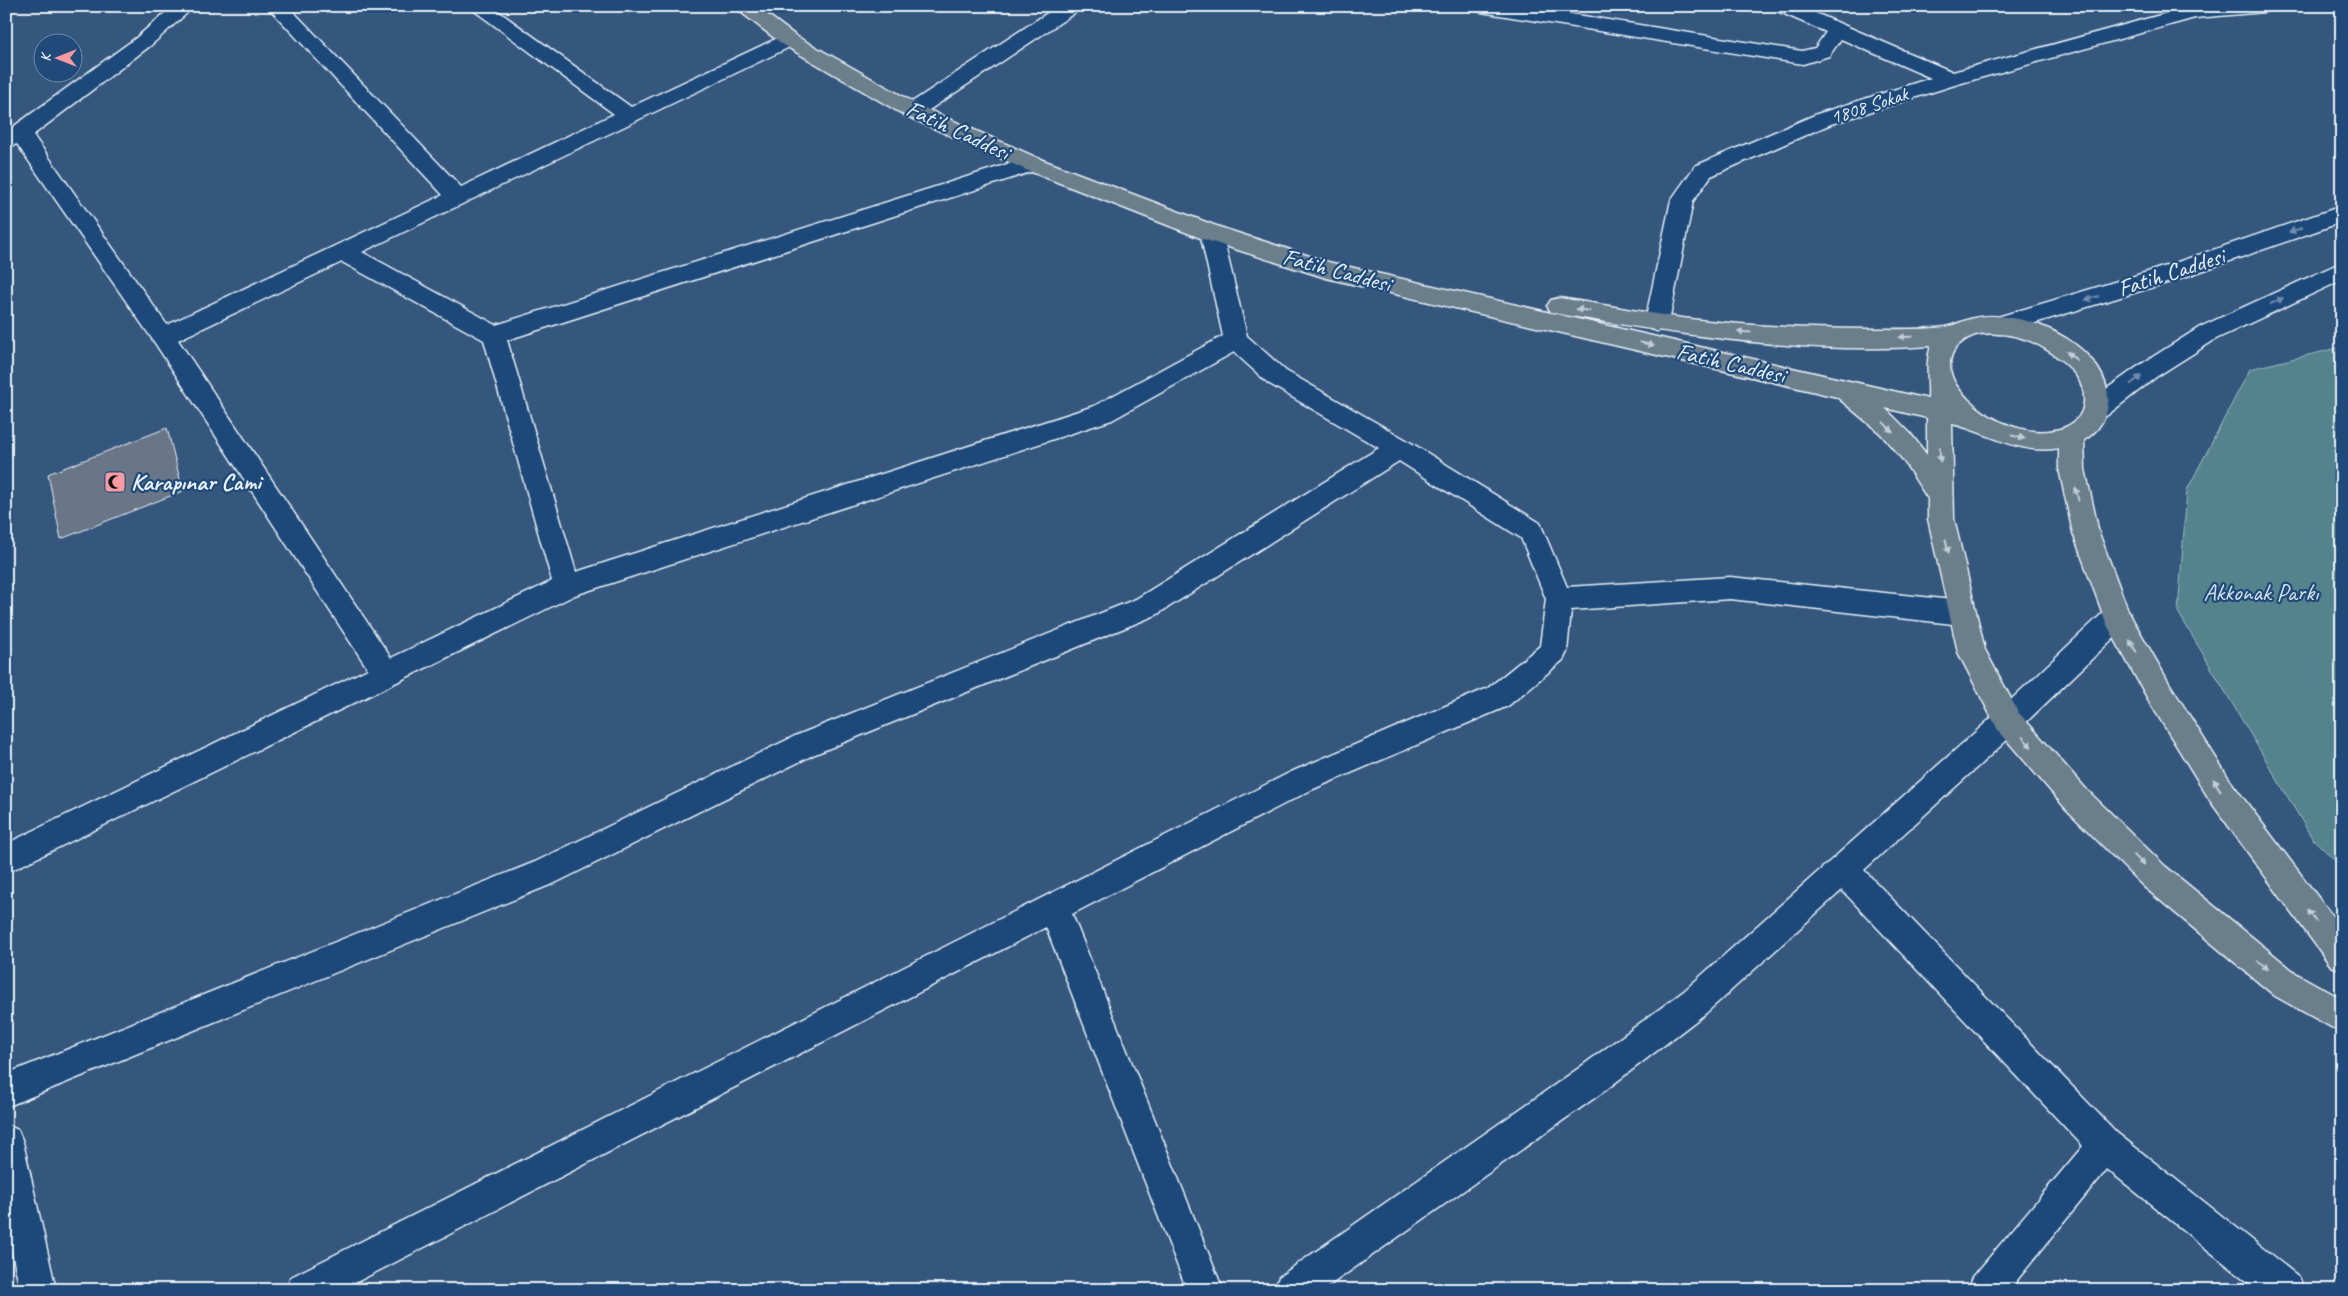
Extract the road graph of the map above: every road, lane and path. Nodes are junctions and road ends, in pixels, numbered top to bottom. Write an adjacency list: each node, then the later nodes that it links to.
1 (185, 6): 15 (street)
2 (277, 6): 17 (street)
3 (478, 6): 14 (street)
4 (743, 6): 11 (main road, Fatih Caddesi)
5 (1072, 6): 13 (street)
6 (1481, 6): 10 (street)
7 (1782, 6): 10 (street)
8 (2265, 6): 9 (street, 1808 Sokak)
9 (2193, 9): 12 (street, 1808 Sokak)
10 (1837, 31): 12 (street)
11 (789, 40): 13 (main road, Fatih Caddesi); 14 (street)
12 (1951, 80): 23 (street, 1808 Sokak)
13 (913, 111): 16 (main road, Fatih Caddesi)
14 (629, 115): 17 (street)
15 (14, 137): 27 (street)
16 (1032, 164): 19 (main road, Fatih Caddesi); 26 (street)
17 (459, 198): 20 (street)
18 (2342, 214): 24 (street, Fatih Caddesi, one-way to 24)
19 (1211, 233): 21 (main road, Fatih Caddesi); 28 (street)
20 (341, 251): 26 (street); 27 (street)
21 (1326, 270): 23 (main road, one-way to 21); 30 (main road, Fatih Caddesi, one-way to 30)
22 (2342, 270): 31 (street, one-way to 22)
23 (1658, 322): 25 (main road, one-way to 23)
24 (1999, 325): 25 (main road); 31 (main road, one-way to 24)
25 (1955, 334): 29 (main road)
26 (494, 335): 37 (street)
27 (163, 337): 41 (street)
28 (1236, 340): 35 (street); 37 (street)
29 (1941, 383): 32 (main road); 33 (main road)
30 (1836, 387): 32 (main road, Fatih Caddesi); 36 (main road, one-way to 36)
31 (2097, 409): 34 (main road)
32 (1939, 411): 33 (main road, Fatih Caddesi); 36 (main road, one-way to 36)
33 (1973, 419): 34 (main road, one-way to 34)
34 (2072, 436): 40 (main road, one-way to 34)
35 (1399, 448): 38 (street); 48 (street)
36 (1941, 498): 39 (main road, one-way to 39)
37 (567, 586): 41 (street)
38 (1559, 599): 39 (street); 45 (street)
39 (1962, 613): 42 (main road)
40 (2117, 617): 42 (street); 46 (main road, one-way to 40)
41 (388, 675): 43 (street)
42 (2008, 721): 44 (street); 47 (main road, one-way to 47)
43 (6, 859)
44 (1843, 870): 50 (street); 54 (street)
45 (1054, 907): 52 (street); 53 (street)
46 (2342, 955)
47 (2342, 1017)
48 (6, 1091)
49 (6, 1142): 51 (street)
50 (2105, 1145): 55 (street); 56 (street)
51 (38, 1290)
52 (304, 1290)
53 (1205, 1290)
54 (1292, 1290)
55 (1986, 1290)
56 (2286, 1290)

